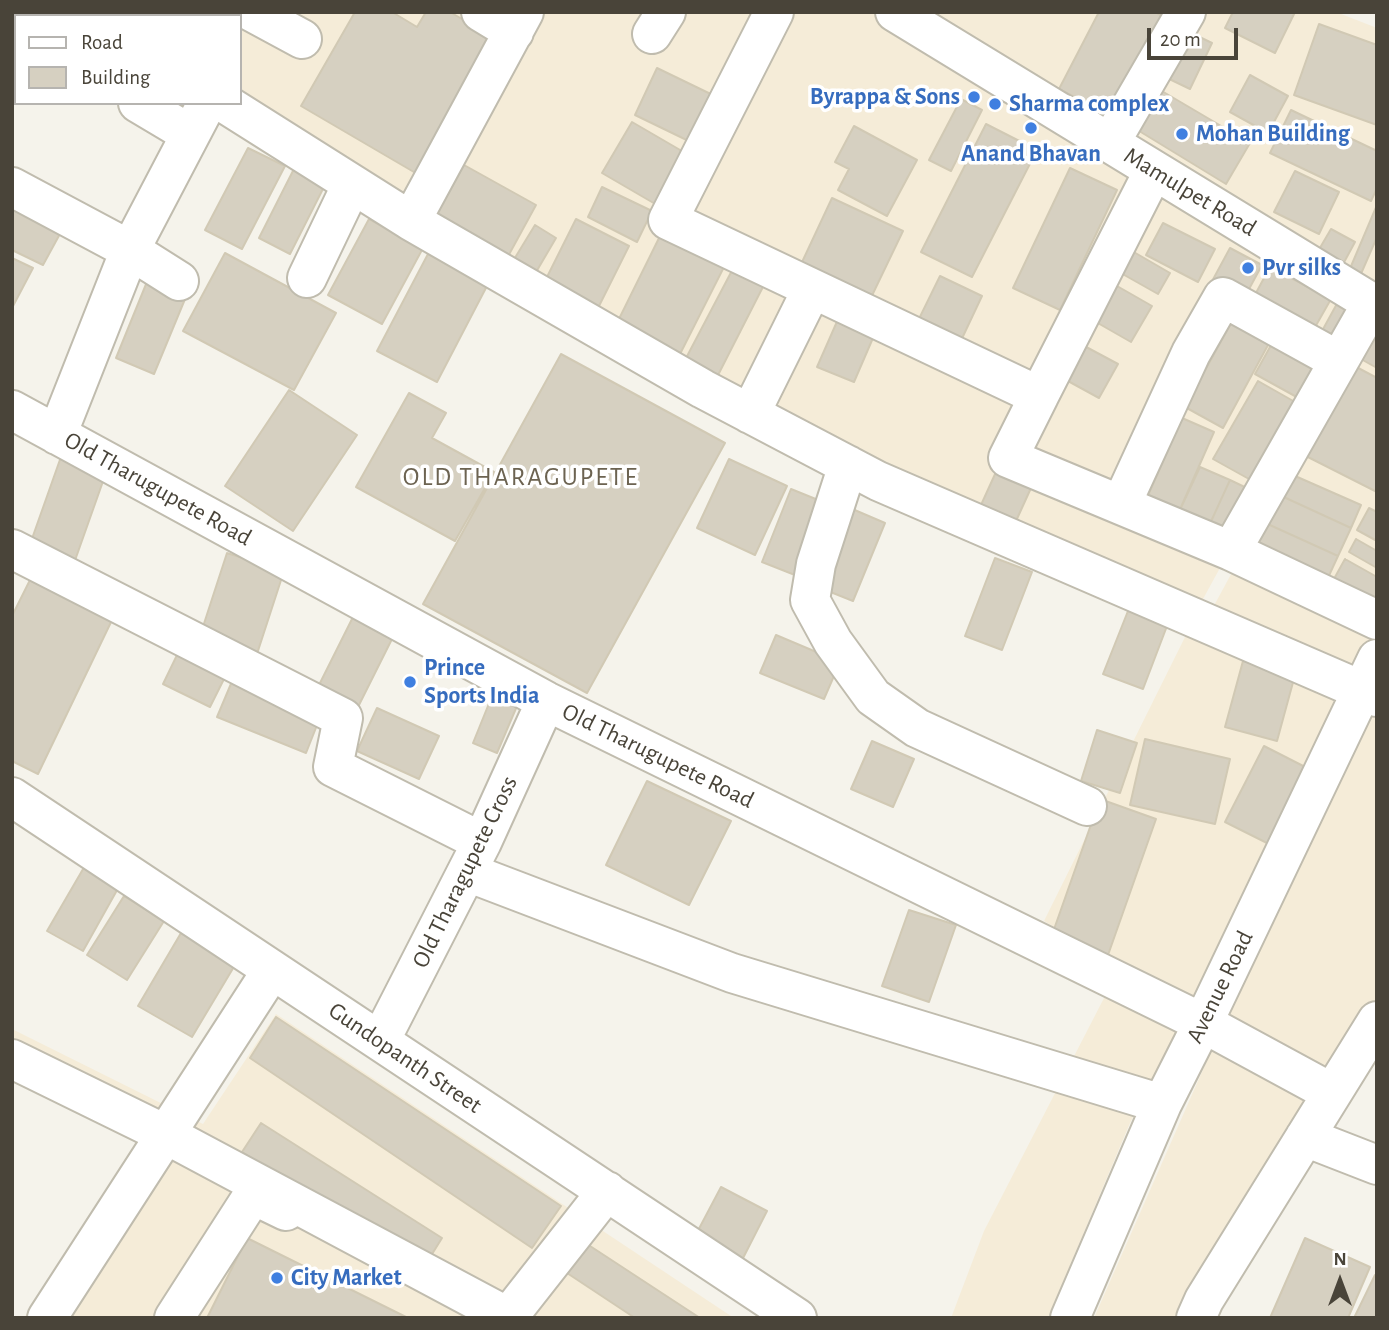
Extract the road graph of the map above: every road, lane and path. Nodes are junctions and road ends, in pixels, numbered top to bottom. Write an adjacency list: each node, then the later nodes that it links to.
1 (253, 12): 7 (street)
2 (481, 12): 6 (street)
3 (774, 12): 19 (street)
4 (895, 12): 11 (street, Mamulpet Road)
5 (1186, 12): 11 (street)
6 (519, 22): 15 (street)
7 (302, 39)
8 (146, 105): 10 (street)
9 (226, 105): 13 (street)
10 (199, 118): 16 (street)
11 (1110, 143): 12 (street, Mamulpet Road)
12 (1154, 170): 20 (street, Mamulpet Road); 22 (street)
13 (352, 184): 15 (street); 17 (street)
14 (12, 187): 16 (street)
15 (411, 220): 24 (street)
16 (130, 250): 18 (street); 25 (street)
17 (307, 278)
18 (179, 281)
19 (813, 289): 22 (street); 24 (street)
20 (1374, 304): 21 (street)
21 (1339, 361): 27 (street); 29 (street)
22 (1039, 396): 27 (street)
23 (12, 410): 25 (street, Old Tharugupete Road)
24 (750, 414): 26 (street)
25 (57, 435): 32 (street, Old Tharugupete Road)
26 (848, 465): 31 (street); 34 (street)
27 (1121, 505): 29 (street)
28 (12, 549): 35 (street)
29 (1231, 551): 30 (street)
30 (1377, 620)
31 (1372, 681): 38 (street, Avenue Road)
32 (546, 701): 35 (street, Old Tharagupete Cross); 38 (street, Old Tharugupete Road)
33 (12, 797): 36 (street, Gundopanth Street)
34 (1087, 806)
35 (475, 857): 39 (street, Old Tharagupete Cross); 42 (street)
36 (272, 970): 39 (street, Gundopanth Street); 43 (street)
37 (1376, 1022): 41 (street)
38 (1203, 1023): 41 (street, Old Tharugupete Road); 42 (street, Avenue Road)
39 (380, 1041): 46 (street, Gundopanth Street)
40 (12, 1059): 43 (street)
41 (1332, 1093): 44 (street)
42 (1162, 1104): 51 (street, Avenue Road)
43 (165, 1134): 46 (street); 47 (street)
44 (1305, 1138): 45 (street); 52 (street)
45 (1377, 1165)
46 (607, 1191): 50 (street, Gundopanth Street)
47 (47, 1318)
48 (174, 1318): 49 (street)
49 (491, 1318)
50 (797, 1318)
51 (1070, 1318)
52 (1196, 1318)

